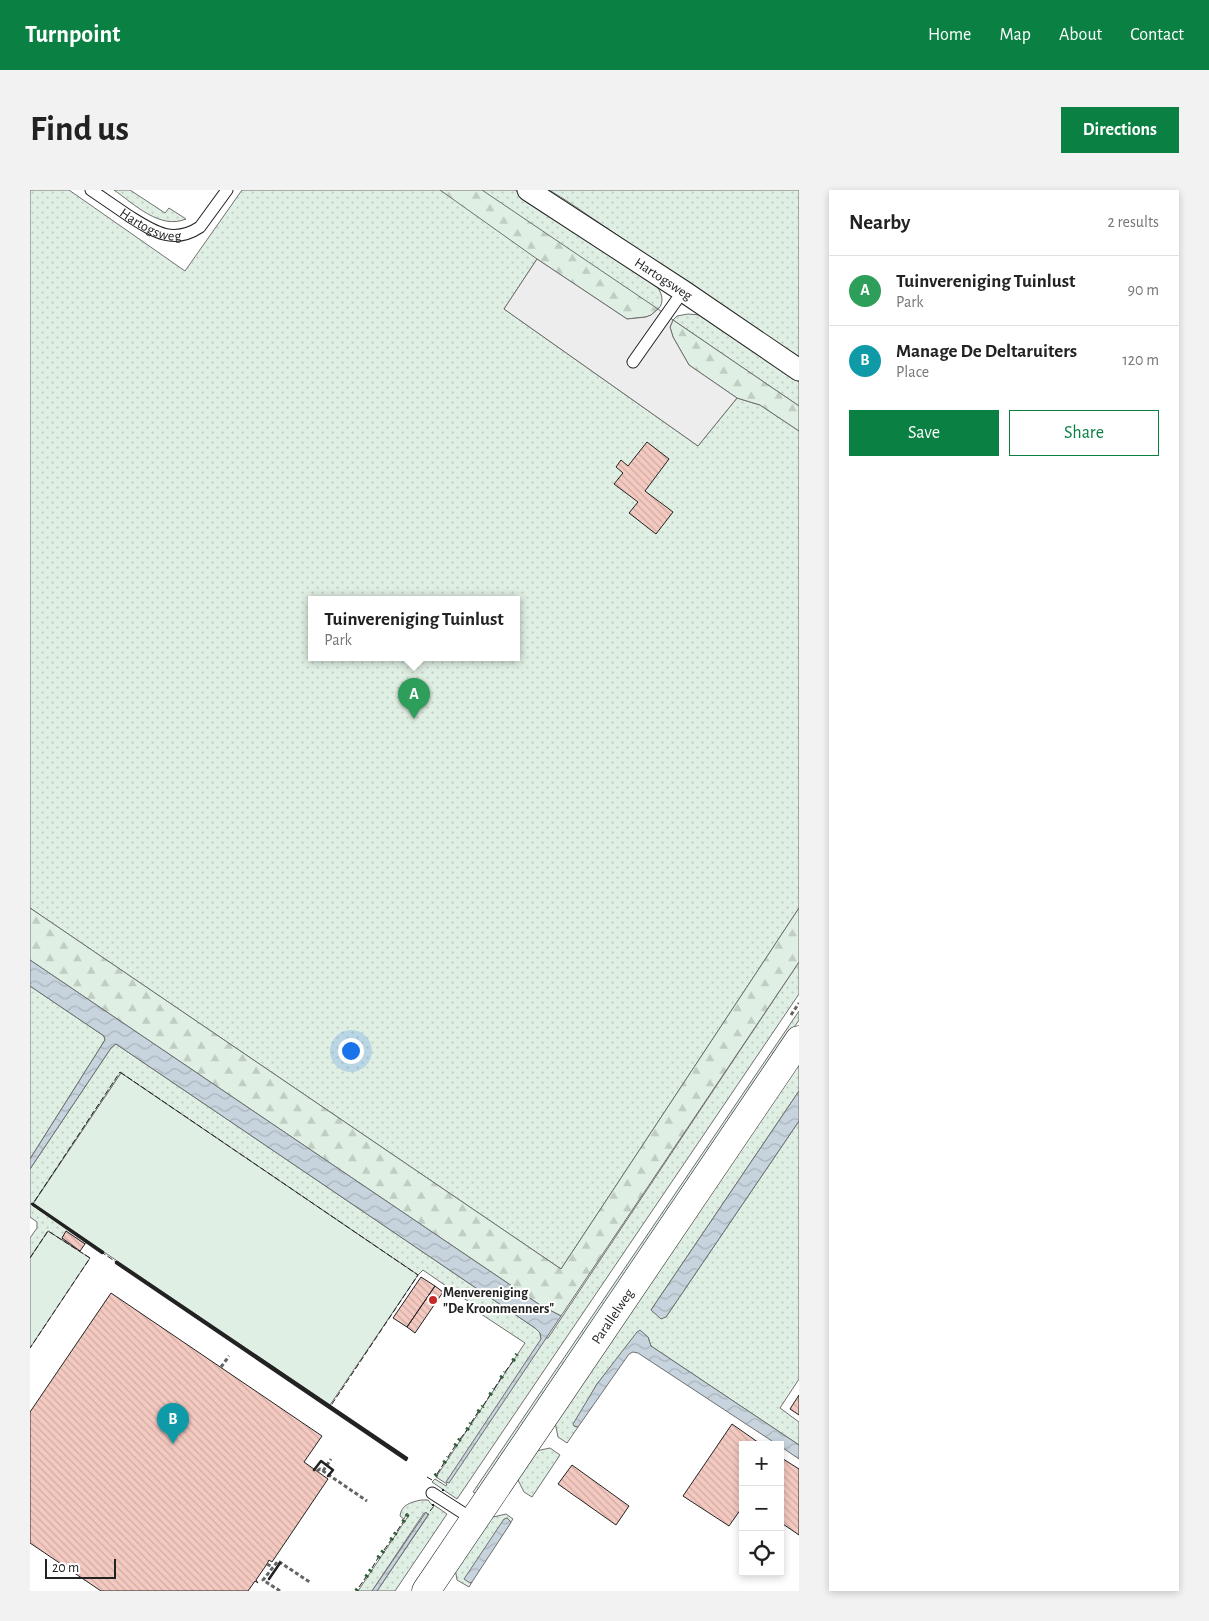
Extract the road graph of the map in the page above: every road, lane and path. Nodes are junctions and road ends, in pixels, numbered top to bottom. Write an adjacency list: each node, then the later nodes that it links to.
1 (91, 190): 2 (lane, Hartogsweg)
2 (227, 190)
3 (528, 190): 4 (street, Hartogsweg)
4 (683, 291): 5 (lane); 6 (street, Hartogsweg)
5 (633, 362)
6 (799, 370)
7 (799, 1040): 15 (street, Parallelweg)
8 (229, 1356): 9 (path)
9 (221, 1367)
10 (331, 1459): 12 (path)
11 (317, 1471): 12 (path)
12 (324, 1473): 14 (path)
13 (432, 1493): 15 (lane)
14 (367, 1501)
15 (474, 1520): 20 (street, Parallelweg)
16 (267, 1564): 17 (path)
17 (272, 1567): 18 (path); 19 (path)
18 (311, 1583)
19 (280, 1591)
20 (426, 1591)

